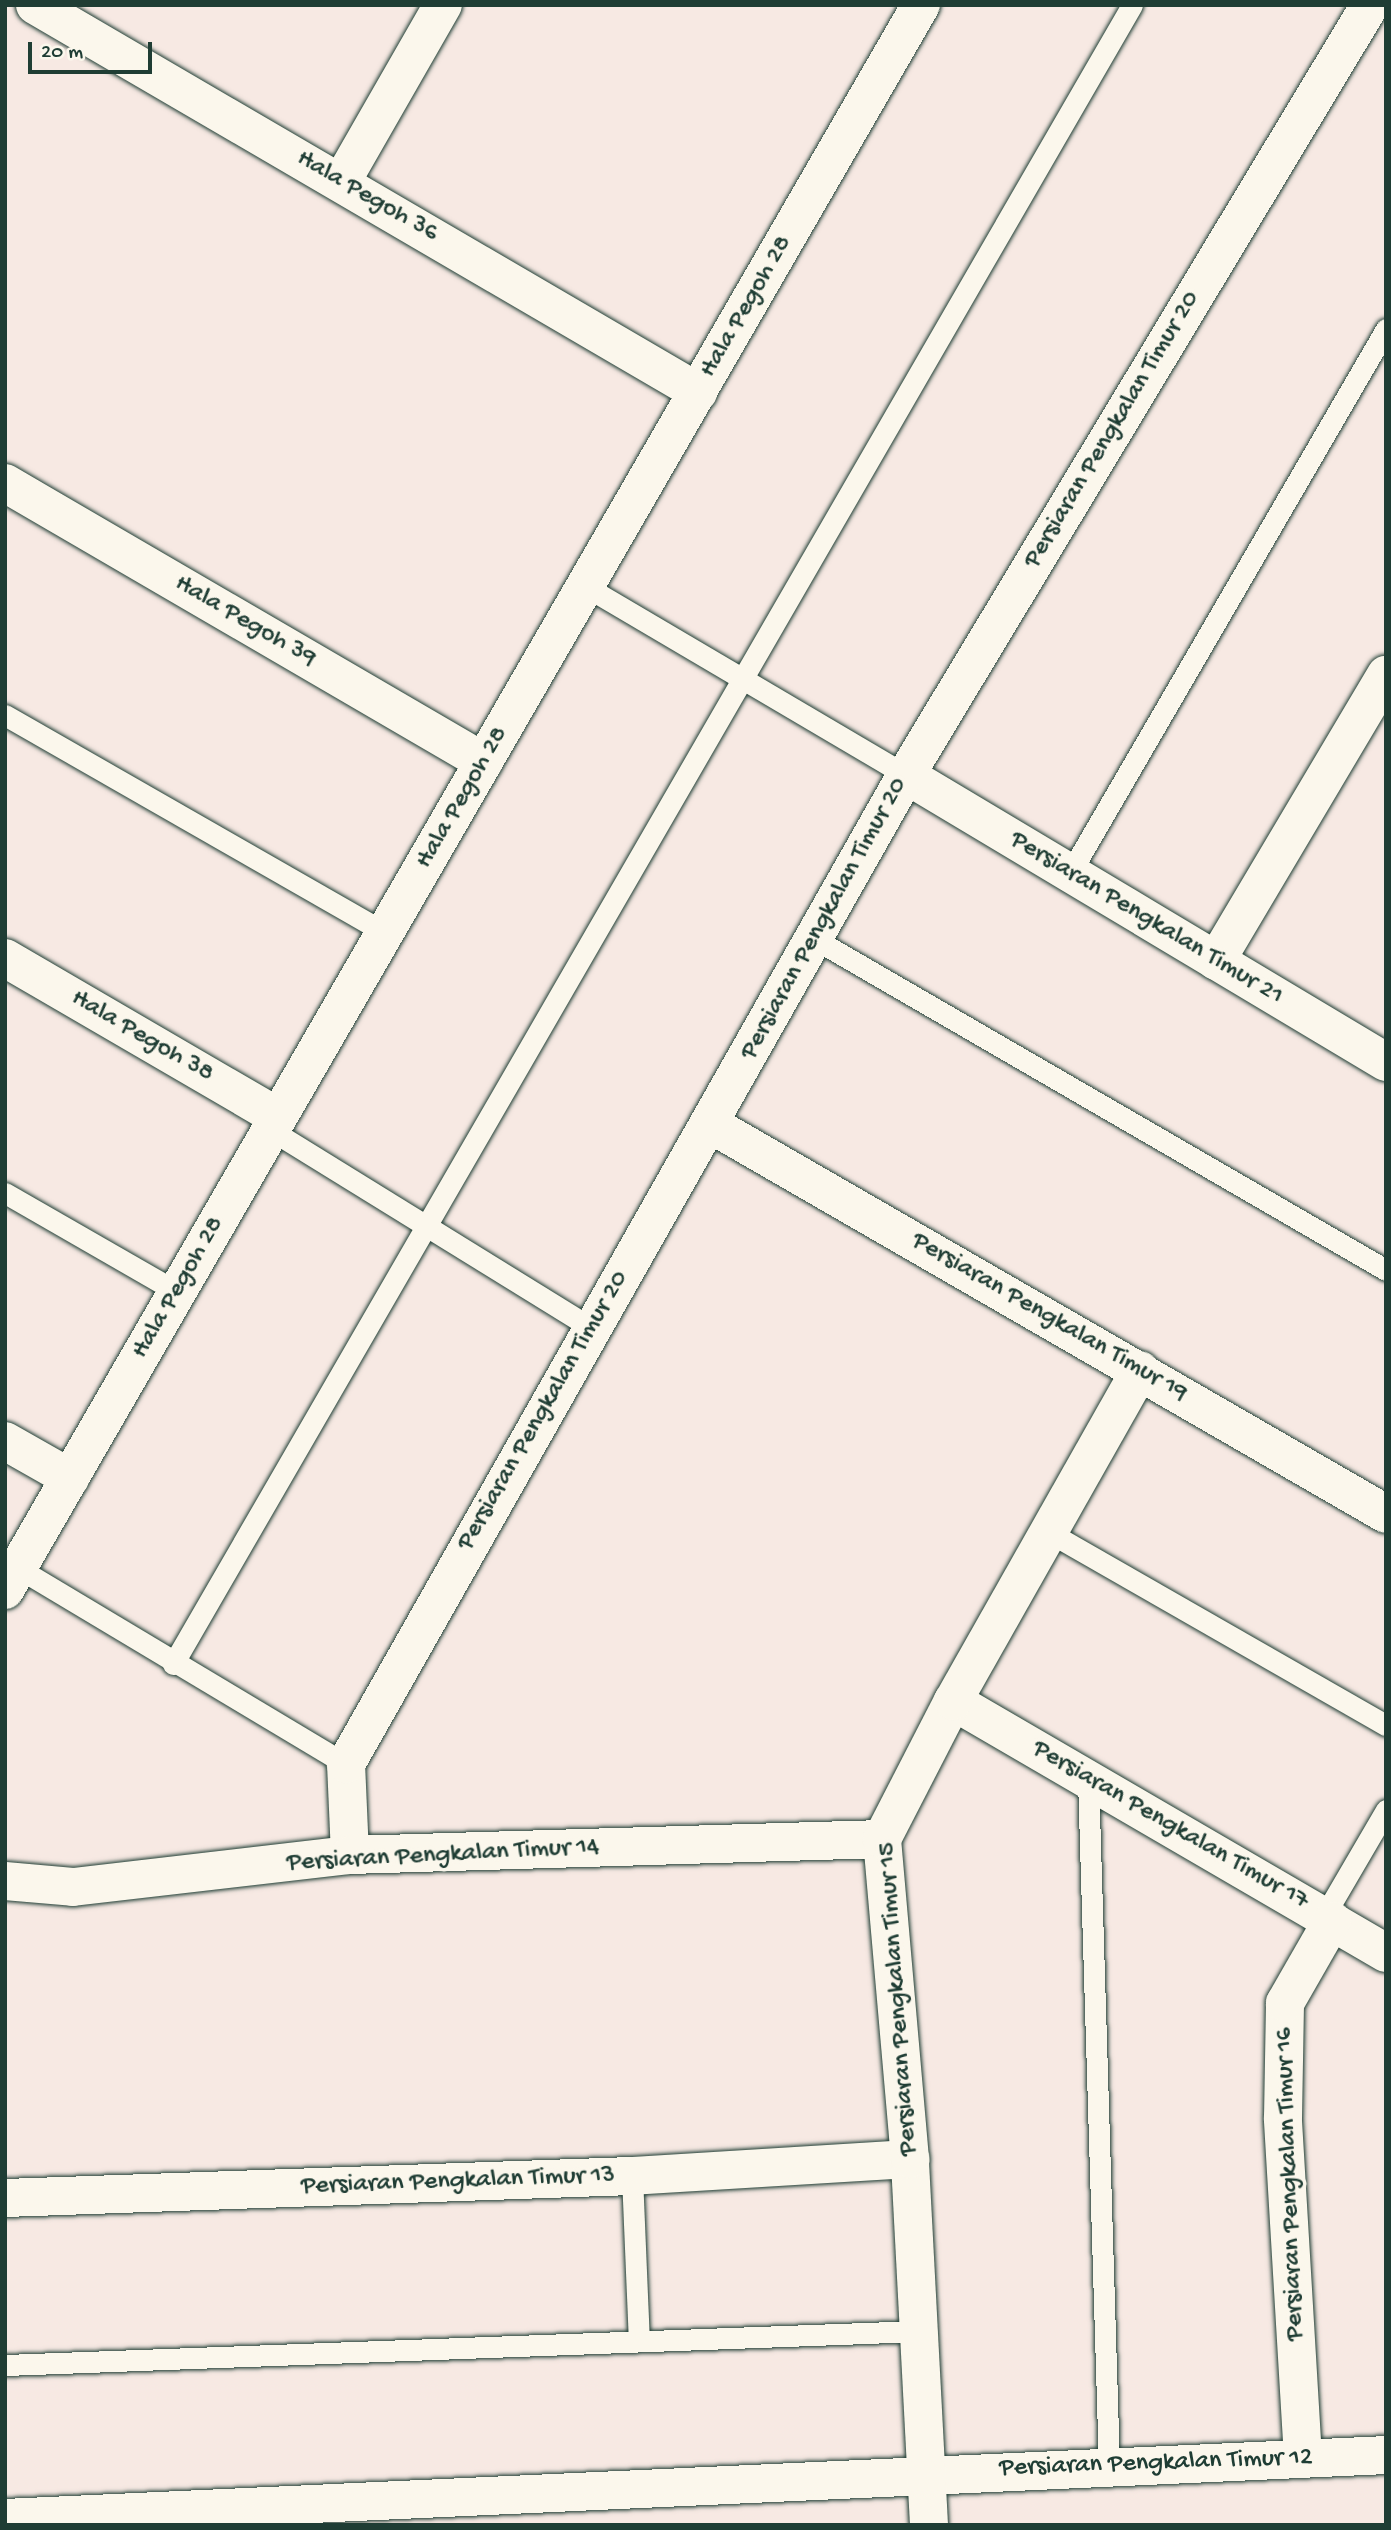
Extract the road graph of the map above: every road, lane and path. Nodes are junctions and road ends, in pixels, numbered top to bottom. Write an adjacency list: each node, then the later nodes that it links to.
1 (35, 5): 6 (street, Hala Pegoh 36)
2 (443, 5): 6 (street)
3 (921, 5): 8 (street, Hala Pegoh 28)
4 (1132, 5): 12 (lane)
5 (1356, 10): 15 (street, Persiaran Pengkalan Timur 20)
6 (342, 181): 8 (street, Hala Pegoh 36)
7 (1386, 329): 16 (lane)
8 (698, 391): 10 (street, Hala Pegoh 28)
9 (5, 483): 14 (street, Hala Pegoh 39)
10 (585, 586): 12 (lane); 14 (street, Hala Pegoh 28)
11 (1386, 675): 20 (street)
12 (741, 680): 15 (lane); 25 (lane)
13 (5, 715): 17 (lane)
14 (484, 762): 17 (street, Hala Pegoh 28)
15 (906, 775): 16 (street, Persiaran Pengkalan Timur 21); 18 (street, Persiaran Pengkalan Timur 20)
16 (1070, 873): 20 (street, Persiaran Pengkalan Timur 21)
17 (385, 933): 22 (street, Hala Pegoh 28)
18 (813, 938): 23 (street, Persiaran Pengkalan Timur 20); 26 (lane)
19 (5, 958): 22 (street, Hala Pegoh 38)
20 (1216, 961): 21 (street, Persiaran Pengkalan Timur 21)
21 (1382, 1053)
22 (275, 1124): 25 (lane); 27 (street, Hala Pegoh 28)
23 (710, 1124): 28 (street, Persiaran Pengkalan Timur 20); 29 (street, Persiaran Pengkalan Timur 19)
24 (5, 1193): 27 (lane)
25 (428, 1223): 28 (lane); 35 (lane)
26 (1386, 1270)
27 (177, 1292): 31 (street, Hala Pegoh 28)
28 (590, 1327): 38 (street, Persiaran Pengkalan Timur 20)
29 (1140, 1370): 32 (street, Persiaran Pengkalan Timur 19); 33 (street, Persiaran Pengkalan Timur 15)
30 (5, 1441): 31 (street)
31 (69, 1478): 34 (street, Hala Pegoh 28)
32 (1386, 1514)
33 (1047, 1531): 36 (street, Persiaran Pengkalan Timur 15); 37 (lane)
34 (12, 1579): 35 (lane)
35 (173, 1664): 38 (lane)
36 (953, 1701): 39 (street, Persiaran Pengkalan Timur 17); 41 (street, Persiaran Pengkalan Timur 15)
37 (1386, 1725)
38 (346, 1763): 42 (street)
39 (1088, 1779): 44 (street, Persiaran Pengkalan Timur 17); 54 (lane)
40 (1386, 1810): 44 (lane)
41 (882, 1839): 42 (street, Persiaran Pengkalan Timur 14); 46 (street, Persiaran Pengkalan Timur 15)
42 (350, 1855): 43 (street, Persiaran Pengkalan Timur 14)
43 (5, 1881)
44 (1328, 1919): 45 (street, Persiaran Pengkalan Timur 17); 53 (street, Persiaran Pengkalan Timur 16)
45 (1386, 1953)
46 (911, 2159): 47 (street, Persiaran Pengkalan Timur 13); 49 (street, Persiaran Pengkalan Timur 15)
47 (632, 2176): 48 (street, Persiaran Pengkalan Timur 13); 50 (lane)
48 (5, 2198)
49 (919, 2331): 50 (lane); 55 (street, Persiaran Pengkalan Timur 15)
50 (639, 2341): 51 (lane)
51 (5, 2365)
52 (1386, 2455): 53 (street, Persiaran Pengkalan Timur 12)
53 (1303, 2458): 54 (street, Persiaran Pengkalan Timur 12)
54 (1109, 2465): 55 (street, Persiaran Pengkalan Timur 12)
55 (927, 2472): 56 (street, Persiaran Pengkalan Timur 12); 57 (street, Persiaran Pengkalan Timur 15)
56 (5, 2518)
57 (929, 2525)

